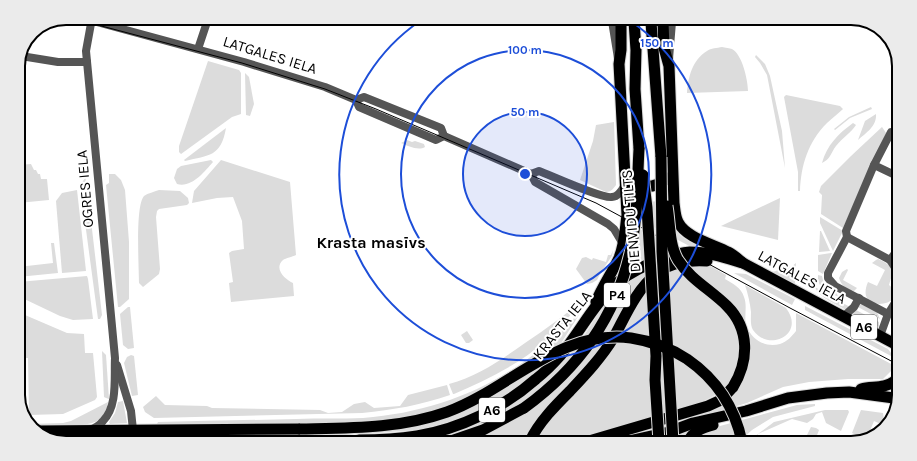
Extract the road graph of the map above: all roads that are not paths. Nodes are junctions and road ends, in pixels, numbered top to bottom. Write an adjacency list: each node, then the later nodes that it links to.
1 (90, 25): 12 (street, OGRES IELA)
2 (112, 25): 10 (street, LATGALES IELA)
3 (206, 25): 10 (street)
4 (613, 25): 13 (street)
5 (621, 25): 13 (highway)
6 (634, 25): 18 (highway, DIENVIDU TILTS / P4)
7 (651, 25): 20 (highway, DIENVIDU TILTS)
8 (663, 25): 14 (highway)
9 (672, 25): 14 (street)
10 (198, 49): 15 (street, LATGALES IELA)
11 (26, 57): 12 (street)
12 (87, 62): 38 (street, OGRES IELA)
13 (619, 64): 19 (highway)
14 (669, 66): 22 (highway)
15 (356, 100): 17 (street, LATGALES IELA); 17 (street, LATGALES IELA)
16 (892, 132): 21 (street)
17 (444, 136): 23 (street, LATGALES IELA)
18 (639, 149): 47 (highway, P4, bridge); 51 (highway, DIENVIDU TILTS, bridge)
19 (624, 155): 22 (highway); 25 (highway)
20 (661, 157): 49 (highway, bridge); 52 (highway, DIENVIDU TILTS, bridge)
21 (874, 165): 24 (street); 26 (street)
22 (673, 168): 30 (highway)
23 (531, 174): 25 (street, LATGALES IELA); 27 (street, LATGALES IELA)
24 (892, 174)
25 (625, 185): 27 (highway)
26 (847, 238): 29 (street); 32 (street)
27 (623, 244): 35 (highway)
28 (892, 257): 29 (street)
29 (890, 260): 31 (street)
30 (743, 263): 35 (highway, KRASTA IELA / A6); 36 (highway, LATGALES IELA / A6); 48 (highway)
31 (892, 263)
32 (859, 298): 34 (street); 36 (street)
33 (892, 308): 34 (street)
34 (888, 314): 37 (street)
35 (590, 315): 46 (highway, KRASTA IELA / A6)
36 (844, 316): 37 (highway, LATGALES IELA / A6)
37 (890, 342)
38 (115, 358): 43 (street, OGRES IELA); 45 (street, OGRES IELA)
39 (892, 383): 40 (highway)
40 (849, 392): 41 (highway); 42 (highway)
41 (892, 398)
42 (746, 411): 50 (highway); 53 (highway)
43 (90, 430): 44 (highway); 45 (highway)
44 (46, 431)
45 (133, 434): 54 (highway, bridge)
46 (418, 436)
47 (466, 436)
48 (533, 436)
49 (606, 436)
50 (650, 436)
51 (659, 436)
52 (673, 436)
53 (692, 436)
54 (740, 436)

